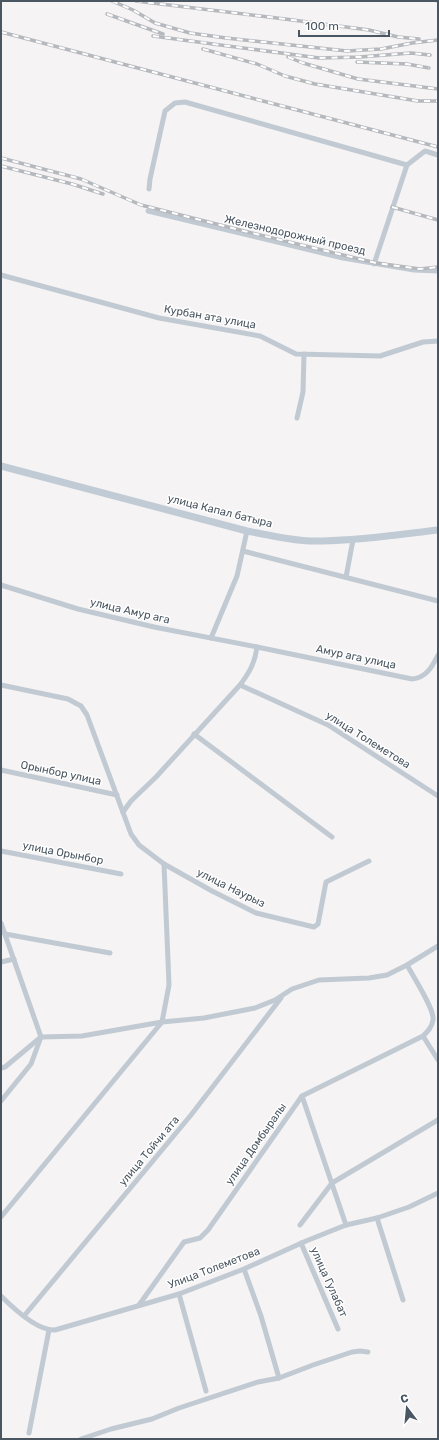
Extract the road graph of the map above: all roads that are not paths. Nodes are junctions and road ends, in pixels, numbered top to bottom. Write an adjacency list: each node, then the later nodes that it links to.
1 (438, 155): 2 (street)
2 (407, 165): 3 (street); 5 (street)
3 (149, 189)
4 (148, 211): 5 (street, Железнодорожный проезд)
5 (374, 264): 6 (street, Железнодорожный проезд)
6 (438, 271)
7 (1, 275): 9 (street, Курбан ата улица)
8 (438, 341): 9 (street, Курбан ата улица)
9 (304, 354): 10 (street)
10 (298, 418)
11 (1, 466): 13 (main road, улица Капал батыра)
12 (438, 530): 14 (main road, улица Капал батыра)
13 (247, 531): 14 (main road, улица Капал батыра); 15 (street)
14 (353, 540): 16 (street)
15 (243, 551): 16 (street); 19 (street)
16 (346, 577): 18 (street)
17 (1, 585): 19 (street, улица Амур ага)
18 (438, 601)
19 (211, 638): 20 (street, улица Амур ага)
20 (257, 647): 21 (street, Амур ага улица); 23 (street)
21 (438, 655)
22 (1, 685): 26 (street, улица Наурыз)
23 (240, 686): 24 (street); 27 (street, улица Толеметова)
24 (194, 734): 28 (street); 29 (street)
25 (1, 770): 26 (street, Орынбор улица)
26 (117, 795): 28 (street, улица Наурыз)
27 (438, 796)
28 (123, 812): 32 (street, улица Наурыз)
29 (332, 837)
30 (1, 851): 33 (street, улица Орынбор)
31 (369, 860): 32 (street, улица Наурыз)
32 (164, 864): 42 (street)
33 (121, 874)
34 (1, 923): 35 (street)
35 (5, 934): 37 (street); 38 (street)
36 (438, 946): 40 (street)
37 (110, 952)
38 (14, 959): 39 (street); 44 (street)
39 (1, 962)
40 (406, 965): 41 (street); 43 (street)
41 (284, 994): 42 (street); 62 (street, улица Тойчи ата)
42 (162, 1022): 44 (street); 52 (street)
43 (423, 1036): 45 (street); 47 (street, улица Домбыралы)
44 (41, 1037): 46 (street); 48 (street)
45 (438, 1060)
46 (1, 1068)
47 (302, 1096): 50 (street); 61 (street, улица Домбыралы)
48 (1, 1101)
49 (438, 1120): 50 (street)
50 (332, 1183): 54 (street); 55 (street)
51 (438, 1193): 53 (street, Улица Толеметова)
52 (1, 1217)
53 (378, 1218): 55 (street, Улица Толеметова); 60 (street)
54 (300, 1225)
55 (346, 1225): 56 (street, Улица Толеметова)
56 (301, 1243): 57 (street, Улица Толеметова); 63 (street, улица Гулабат)
57 (244, 1269): 58 (street, Улица Толеметова); 66 (street)
58 (179, 1294): 61 (street, Улица Толеметова); 67 (street)
59 (1, 1296): 62 (street)
60 (404, 1300)
61 (139, 1305): 64 (street, Улица Толеметова)
62 (24, 1316): 64 (street)
63 (338, 1329)
64 (49, 1330): 68 (street)
65 (368, 1352): 66 (street)
66 (279, 1378): 69 (street)
67 (206, 1391)
68 (29, 1433)
69 (81, 1439)

